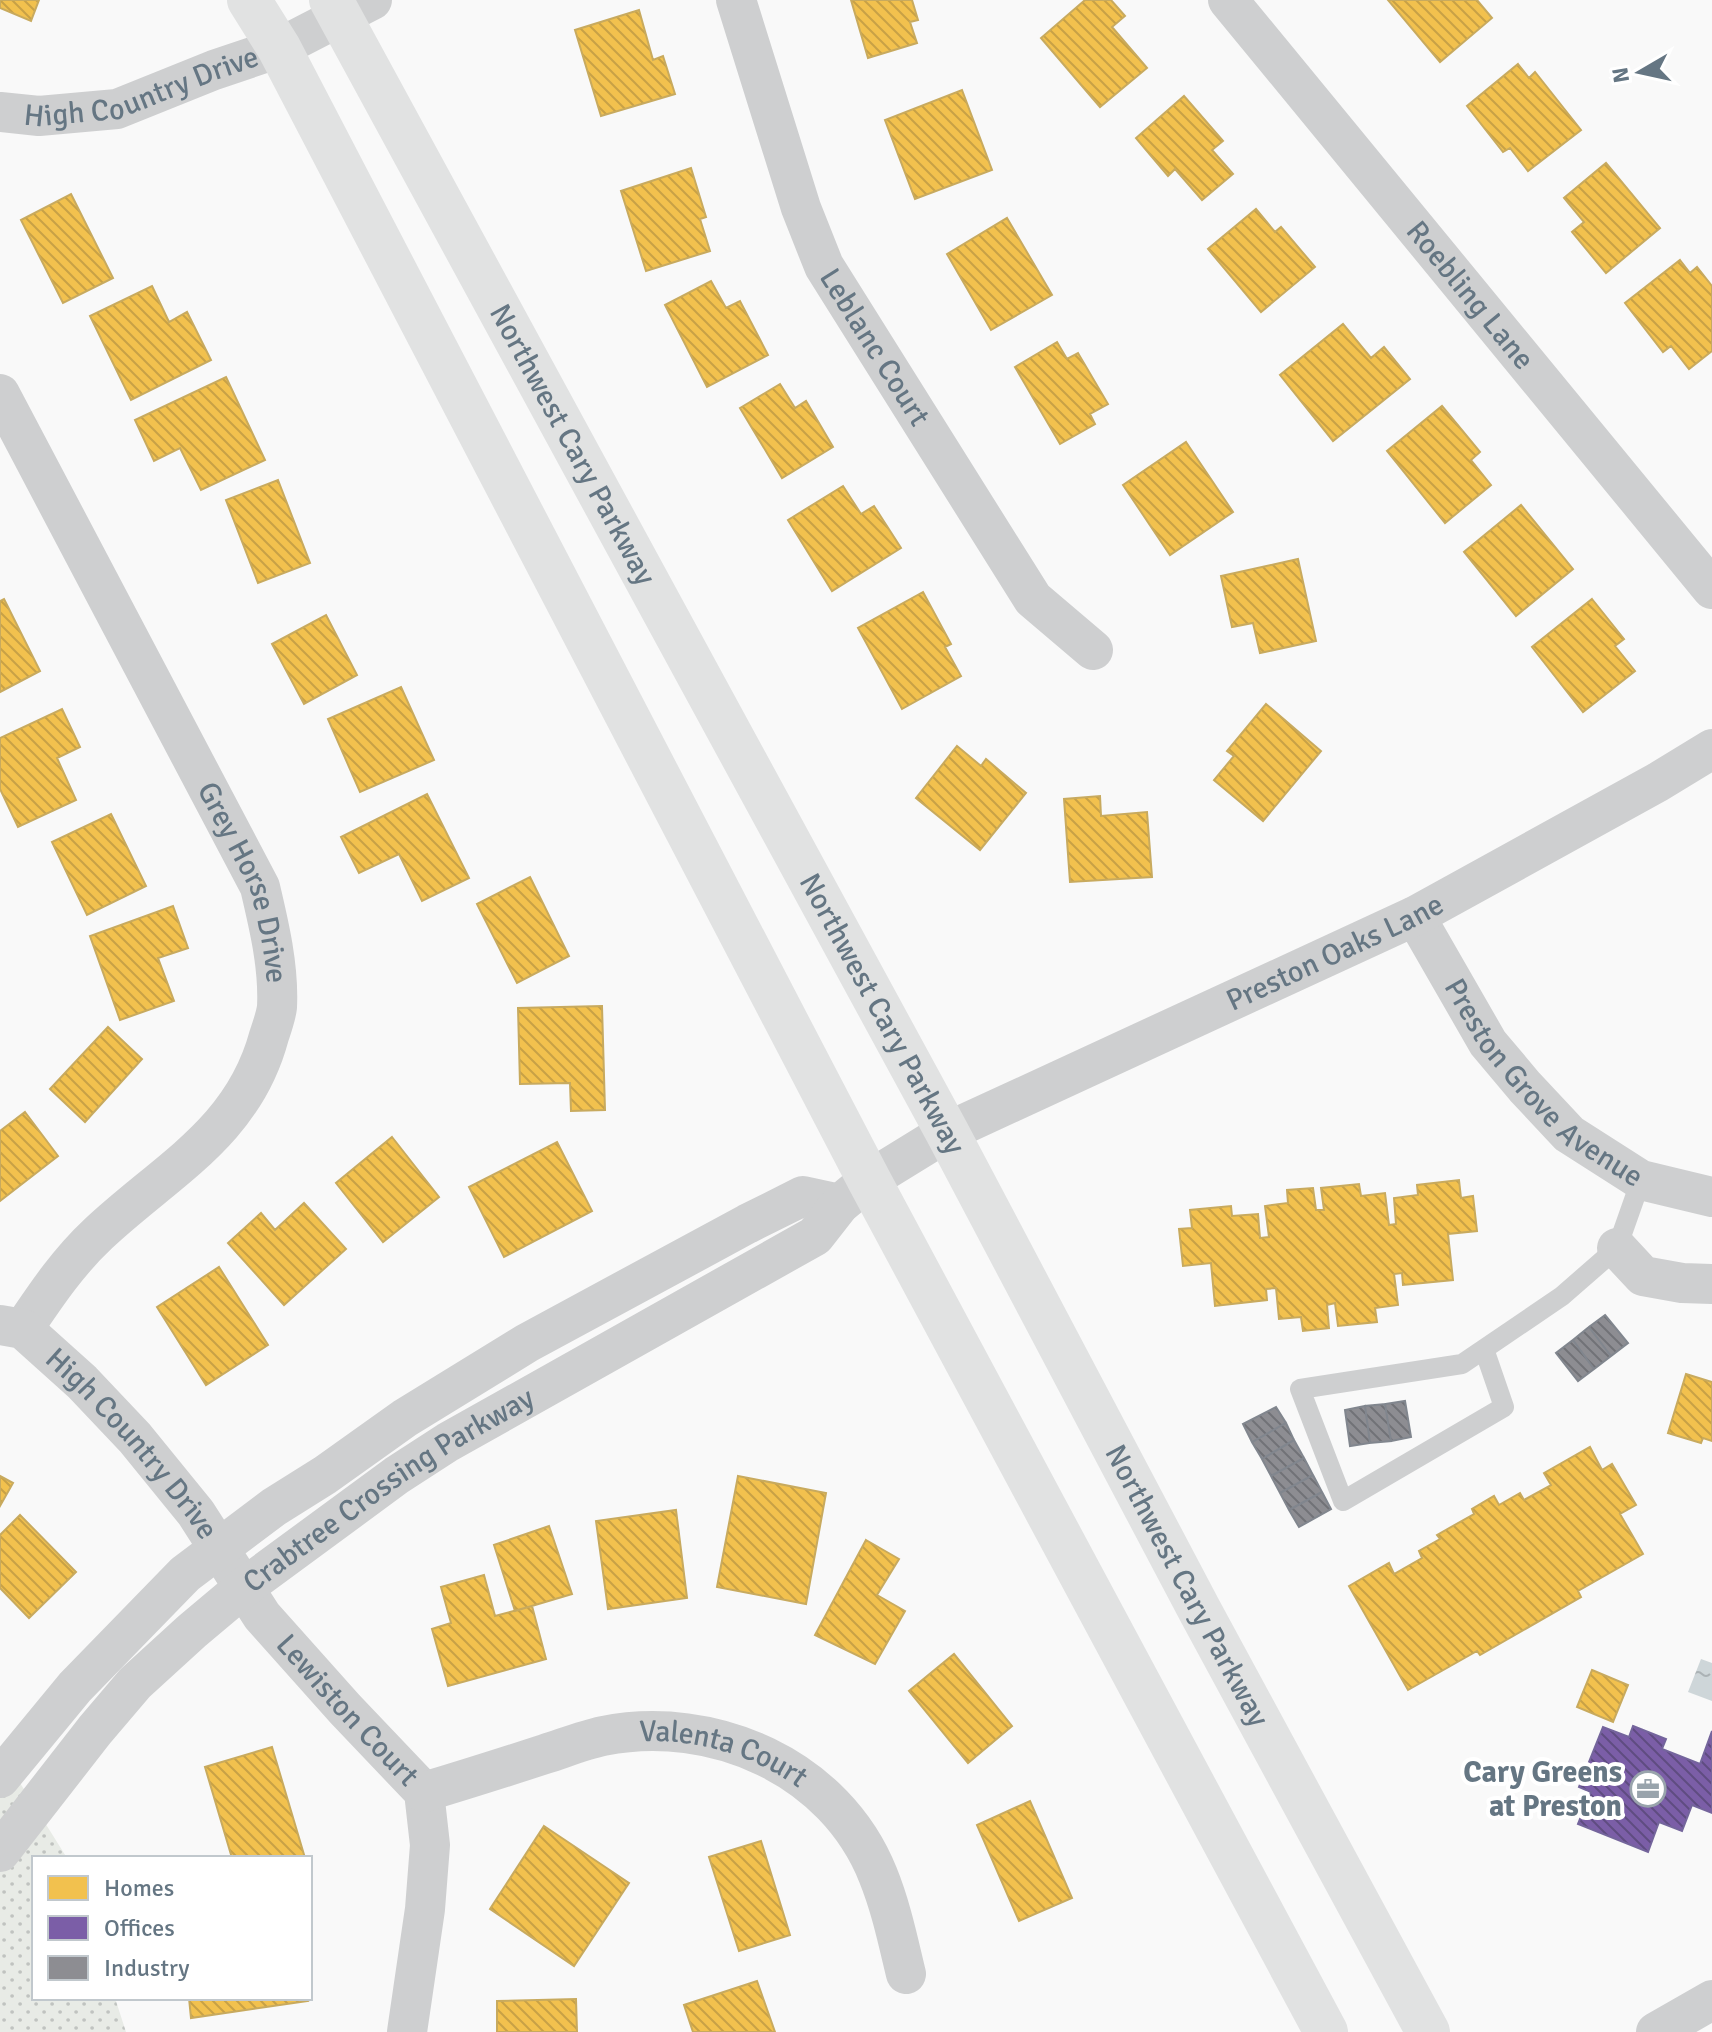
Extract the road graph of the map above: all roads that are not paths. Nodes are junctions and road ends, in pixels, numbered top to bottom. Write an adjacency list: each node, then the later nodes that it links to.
1 (249, 0): 5 (main road)
2 (736, 0): 9 (street, Leblanc Court)
3 (1228, 0): 8 (street, Roebling Lane)
4 (348, 6): 5 (street); 12 (main road, Northwest Cary Parkway)
5 (279, 48): 6 (street, High Country Drive); 14 (main road)
6 (0, 112)
7 (0, 394): 18 (street, Grey Horse Drive)
8 (1712, 589)
9 (1093, 650)
10 (1712, 749): 11 (street, Preston Oaks Lane)
11 (1415, 916): 12 (street, Preston Oaks Lane); 13 (street, Preston Grove Avenue)
12 (947, 1132): 14 (street, Crabtree Crossing Parkway); 29 (main road, Northwest Cary Parkway)
13 (1641, 1180): 15 (street, Preston Grove Avenue); 16 (lane)
14 (854, 1192): 20 (street, Crabtree Crossing Parkway); 21 (street, Crabtree Crossing Parkway); 28 (main road)
15 (1712, 1197)
16 (1617, 1248): 17 (street); 19 (lane)
17 (1712, 1284)
18 (11, 1327): 20 (street, High Country Drive)
19 (1484, 1349): 19 (lane)
20 (218, 1549): 21 (street, High Country Drive); 22 (street, Crabtree Crossing Parkway)
21 (242, 1589): 23 (street, Lewiston Court); 24 (street, Crabtree Crossing Parkway)
22 (0, 1778)
23 (424, 1792): 25 (street, Valenta Court); 27 (street, Lewiston Court)
24 (0, 1852)
25 (906, 1974)
26 (1712, 2000): 30 (street)
27 (407, 2032)
28 (1326, 2032)
29 (1428, 2032)
30 (1656, 2032)

